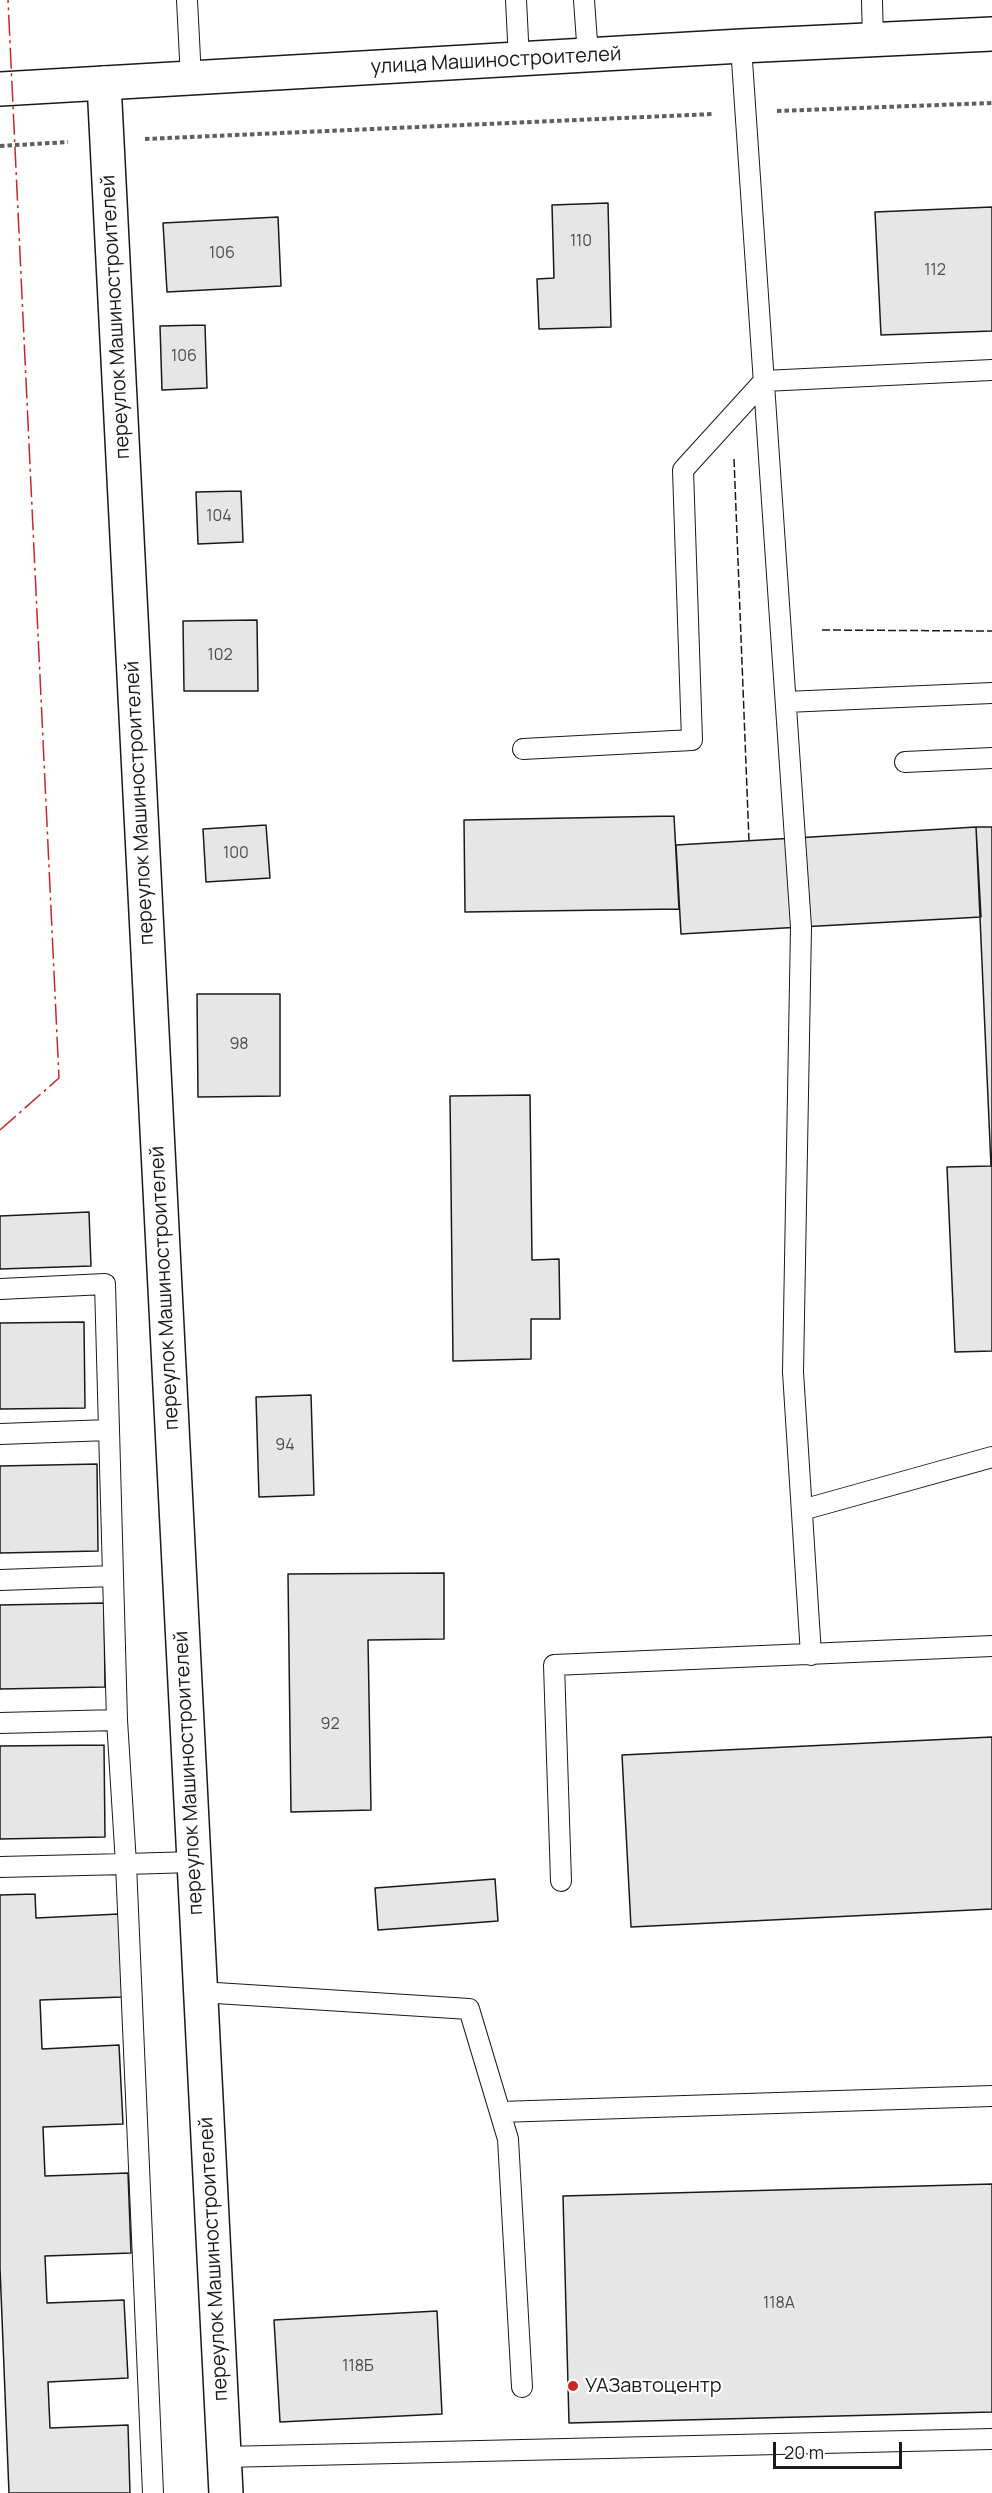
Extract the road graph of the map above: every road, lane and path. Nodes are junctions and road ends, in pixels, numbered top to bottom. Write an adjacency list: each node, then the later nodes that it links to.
1 (187, 0): 10 (lane)
2 (516, 0): 9 (lane)
3 (584, 0): 8 (lane)
4 (872, 0): 6 (lane)
5 (992, 34): 6 (street, улица Машиностроителей)
6 (873, 41): 7 (street, улица Машиностроителей)
7 (741, 46): 8 (street, улица Машиностроителей); 14 (lane)
8 (588, 56): 9 (street, улица Машиностроителей)
9 (519, 60): 10 (street, улица Машиностроителей)
10 (191, 78): 11 (street, улица Машиностроителей)
11 (104, 83): 12 (street, улица Машиностроителей); 15 (street, переулок Машиностроителей)
12 (0, 89)
13 (992, 103): 14 (path)
14 (746, 113): 15 (path); 18 (lane)
15 (107, 140): 16 (path); 35 (street, переулок Машиностроителей)
16 (0, 146)
17 (992, 370): 18 (lane)
18 (764, 381): 20 (lane); 21 (lane)
19 (992, 693): 20 (lane)
20 (786, 702): 28 (lane)
21 (523, 748)
22 (992, 758): 23 (lane)
23 (905, 762)
24 (0, 1289): 25 (lane)
25 (109, 1430): 26 (lane); 29 (lane)
26 (0, 1434)
27 (992, 1457): 28 (lane)
28 (802, 1510): 32 (lane)
29 (113, 1576): 30 (lane); 33 (lane)
30 (0, 1580)
31 (992, 1646): 32 (lane)
32 (811, 1655): 38 (lane)
33 (117, 1720): 34 (lane); 36 (lane)
34 (0, 1723)
35 (194, 1862): 36 (lane); 39 (street, переулок Машиностроителей)
36 (126, 1864): 37 (lane); 45 (lane)
37 (0, 1867)
38 (561, 1881)
39 (200, 1992): 41 (lane); 44 (street, переулок Машиностроителей)
40 (992, 2096): 41 (lane)
41 (500, 2112): 42 (lane)
42 (522, 2387)
43 (992, 2439): 44 (lane)
44 (224, 2457): 46 (street, переулок Машиностроителей)
45 (153, 2493)
46 (226, 2493)

